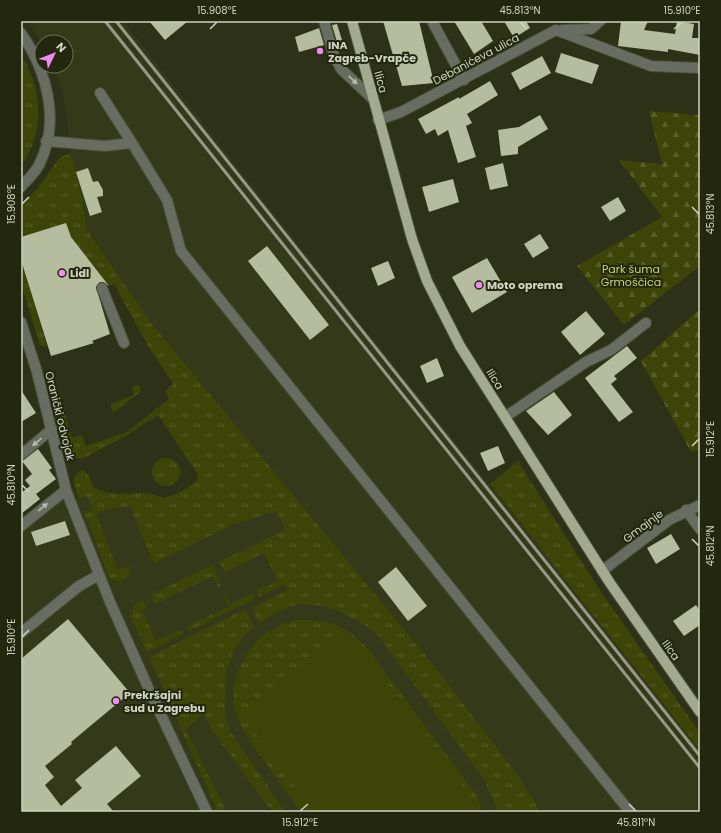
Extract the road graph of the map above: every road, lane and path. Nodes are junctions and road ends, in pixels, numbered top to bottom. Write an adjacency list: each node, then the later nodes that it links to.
1 (324, 21): 10 (street, one-way to 10)
2 (352, 21): 10 (main road, Ilica)
3 (600, 21): 5 (street)
4 (432, 23): 8 (street)
5 (556, 30): 7 (street); 8 (street, Debanićeva ulica)
6 (21, 33): 12 (street)
7 (700, 68)
8 (464, 80): 11 (street, Debanićeva ulica)
9 (100, 93): 13 (street)
10 (372, 98): 11 (main road, Ilica)
11 (378, 120): 20 (main road, Ilica)
12 (46, 141): 13 (street); 14 (street)
13 (132, 143): 33 (street)
14 (21, 186)
15 (102, 288): 19 (street)
16 (21, 322): 18 (street, Oranički odvojak)
17 (646, 322): 20 (street)
18 (23, 340): 21 (street, Oranički odvojak)
19 (124, 343)
20 (505, 417): 28 (main road, Ilica)
21 (52, 429): 22 (street, one-way to 22); 23 (street, Oranički odvojak)
22 (21, 455)
23 (66, 490): 26 (street, one-way to 23); 29 (street, Oranički odvojak)
24 (700, 505): 25 (street, Gmajnje)
25 (686, 510): 27 (street); 28 (street, Gmajnje)
26 (21, 526)
27 (700, 529)
28 (602, 571): 31 (main road, Ilica)
29 (99, 575): 30 (street); 32 (street, Oranički odvojak)
30 (21, 633)
31 (700, 712)
32 (207, 812)
33 (630, 812)

